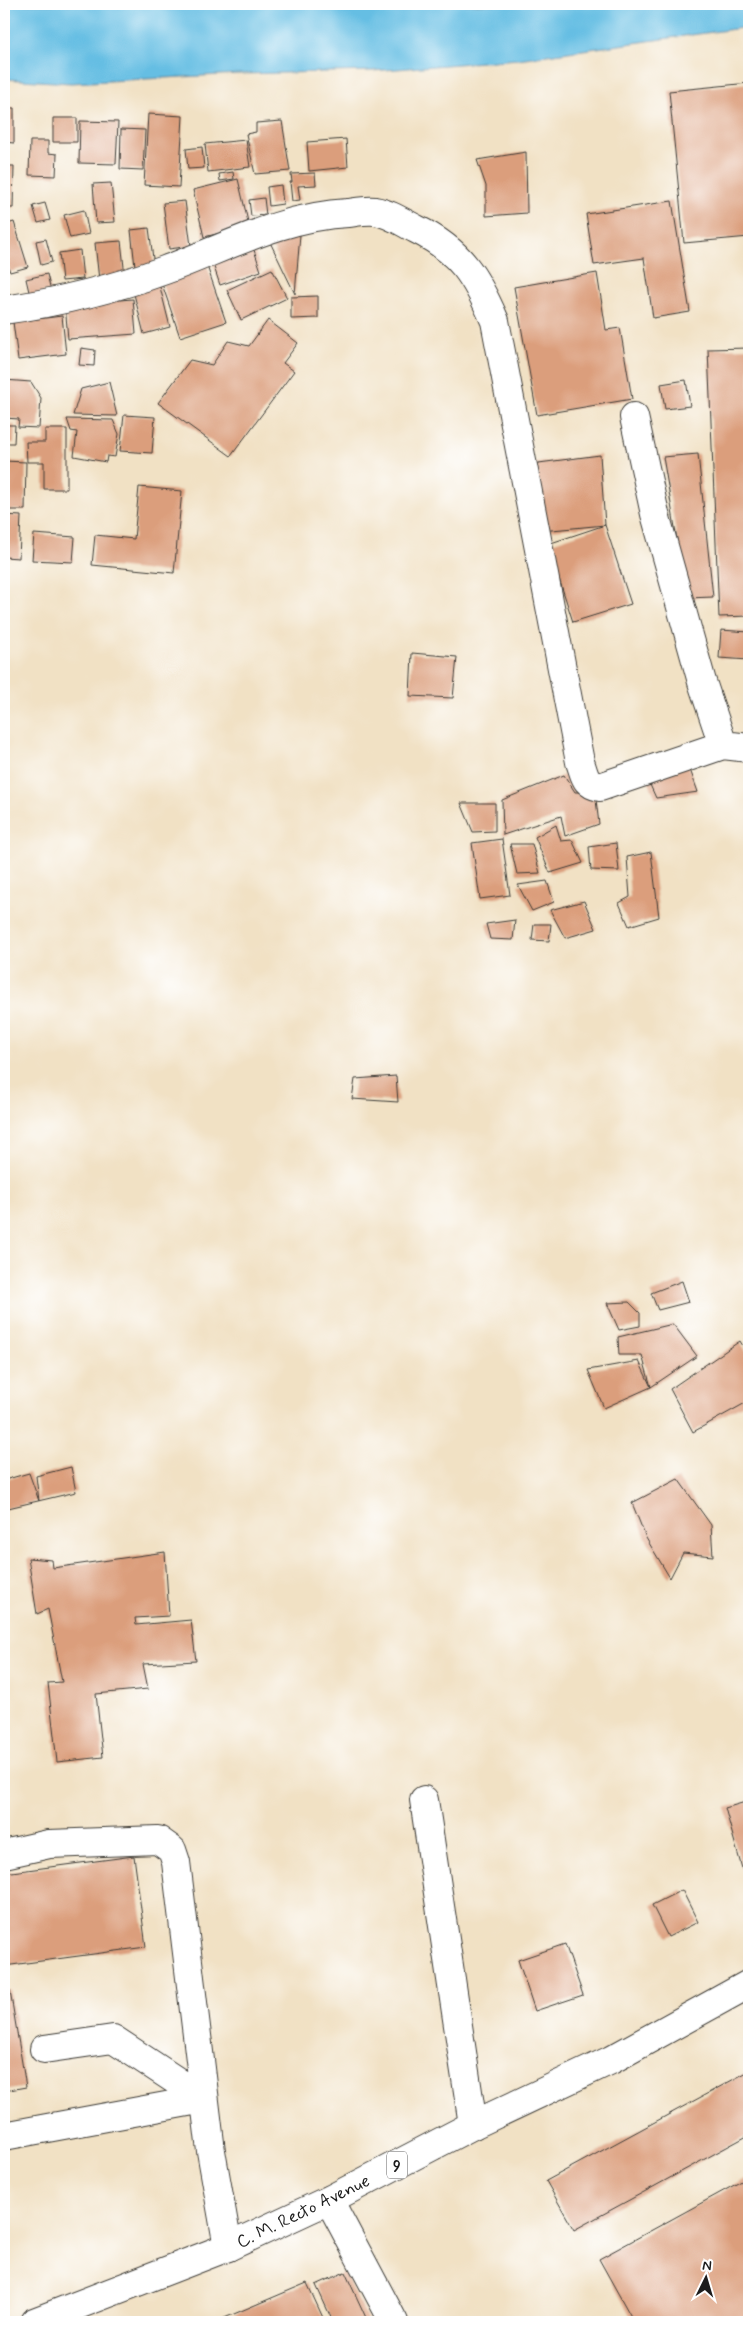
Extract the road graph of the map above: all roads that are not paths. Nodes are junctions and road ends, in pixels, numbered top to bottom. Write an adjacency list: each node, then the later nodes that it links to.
1 (4, 310): 3 (main road)
2 (634, 417): 3 (main road)
3 (736, 747)
4 (424, 1800): 9 (main road)
5 (4, 1854): 8 (main road)
6 (748, 1987): 9 (main road, C. M. Recto Avenue / 9)
7 (44, 2048): 8 (main road)
8 (204, 2098): 10 (main road); 12 (main road)
9 (473, 2125): 11 (main road, C. M. Recto Avenue / 9)
10 (4, 2136)
11 (329, 2200): 12 (main road, C. M. Recto Avenue / 9); 14 (main road)
12 (228, 2247): 13 (main road, C. M. Recto Avenue / 9)
13 (34, 2322)
14 (394, 2322)

